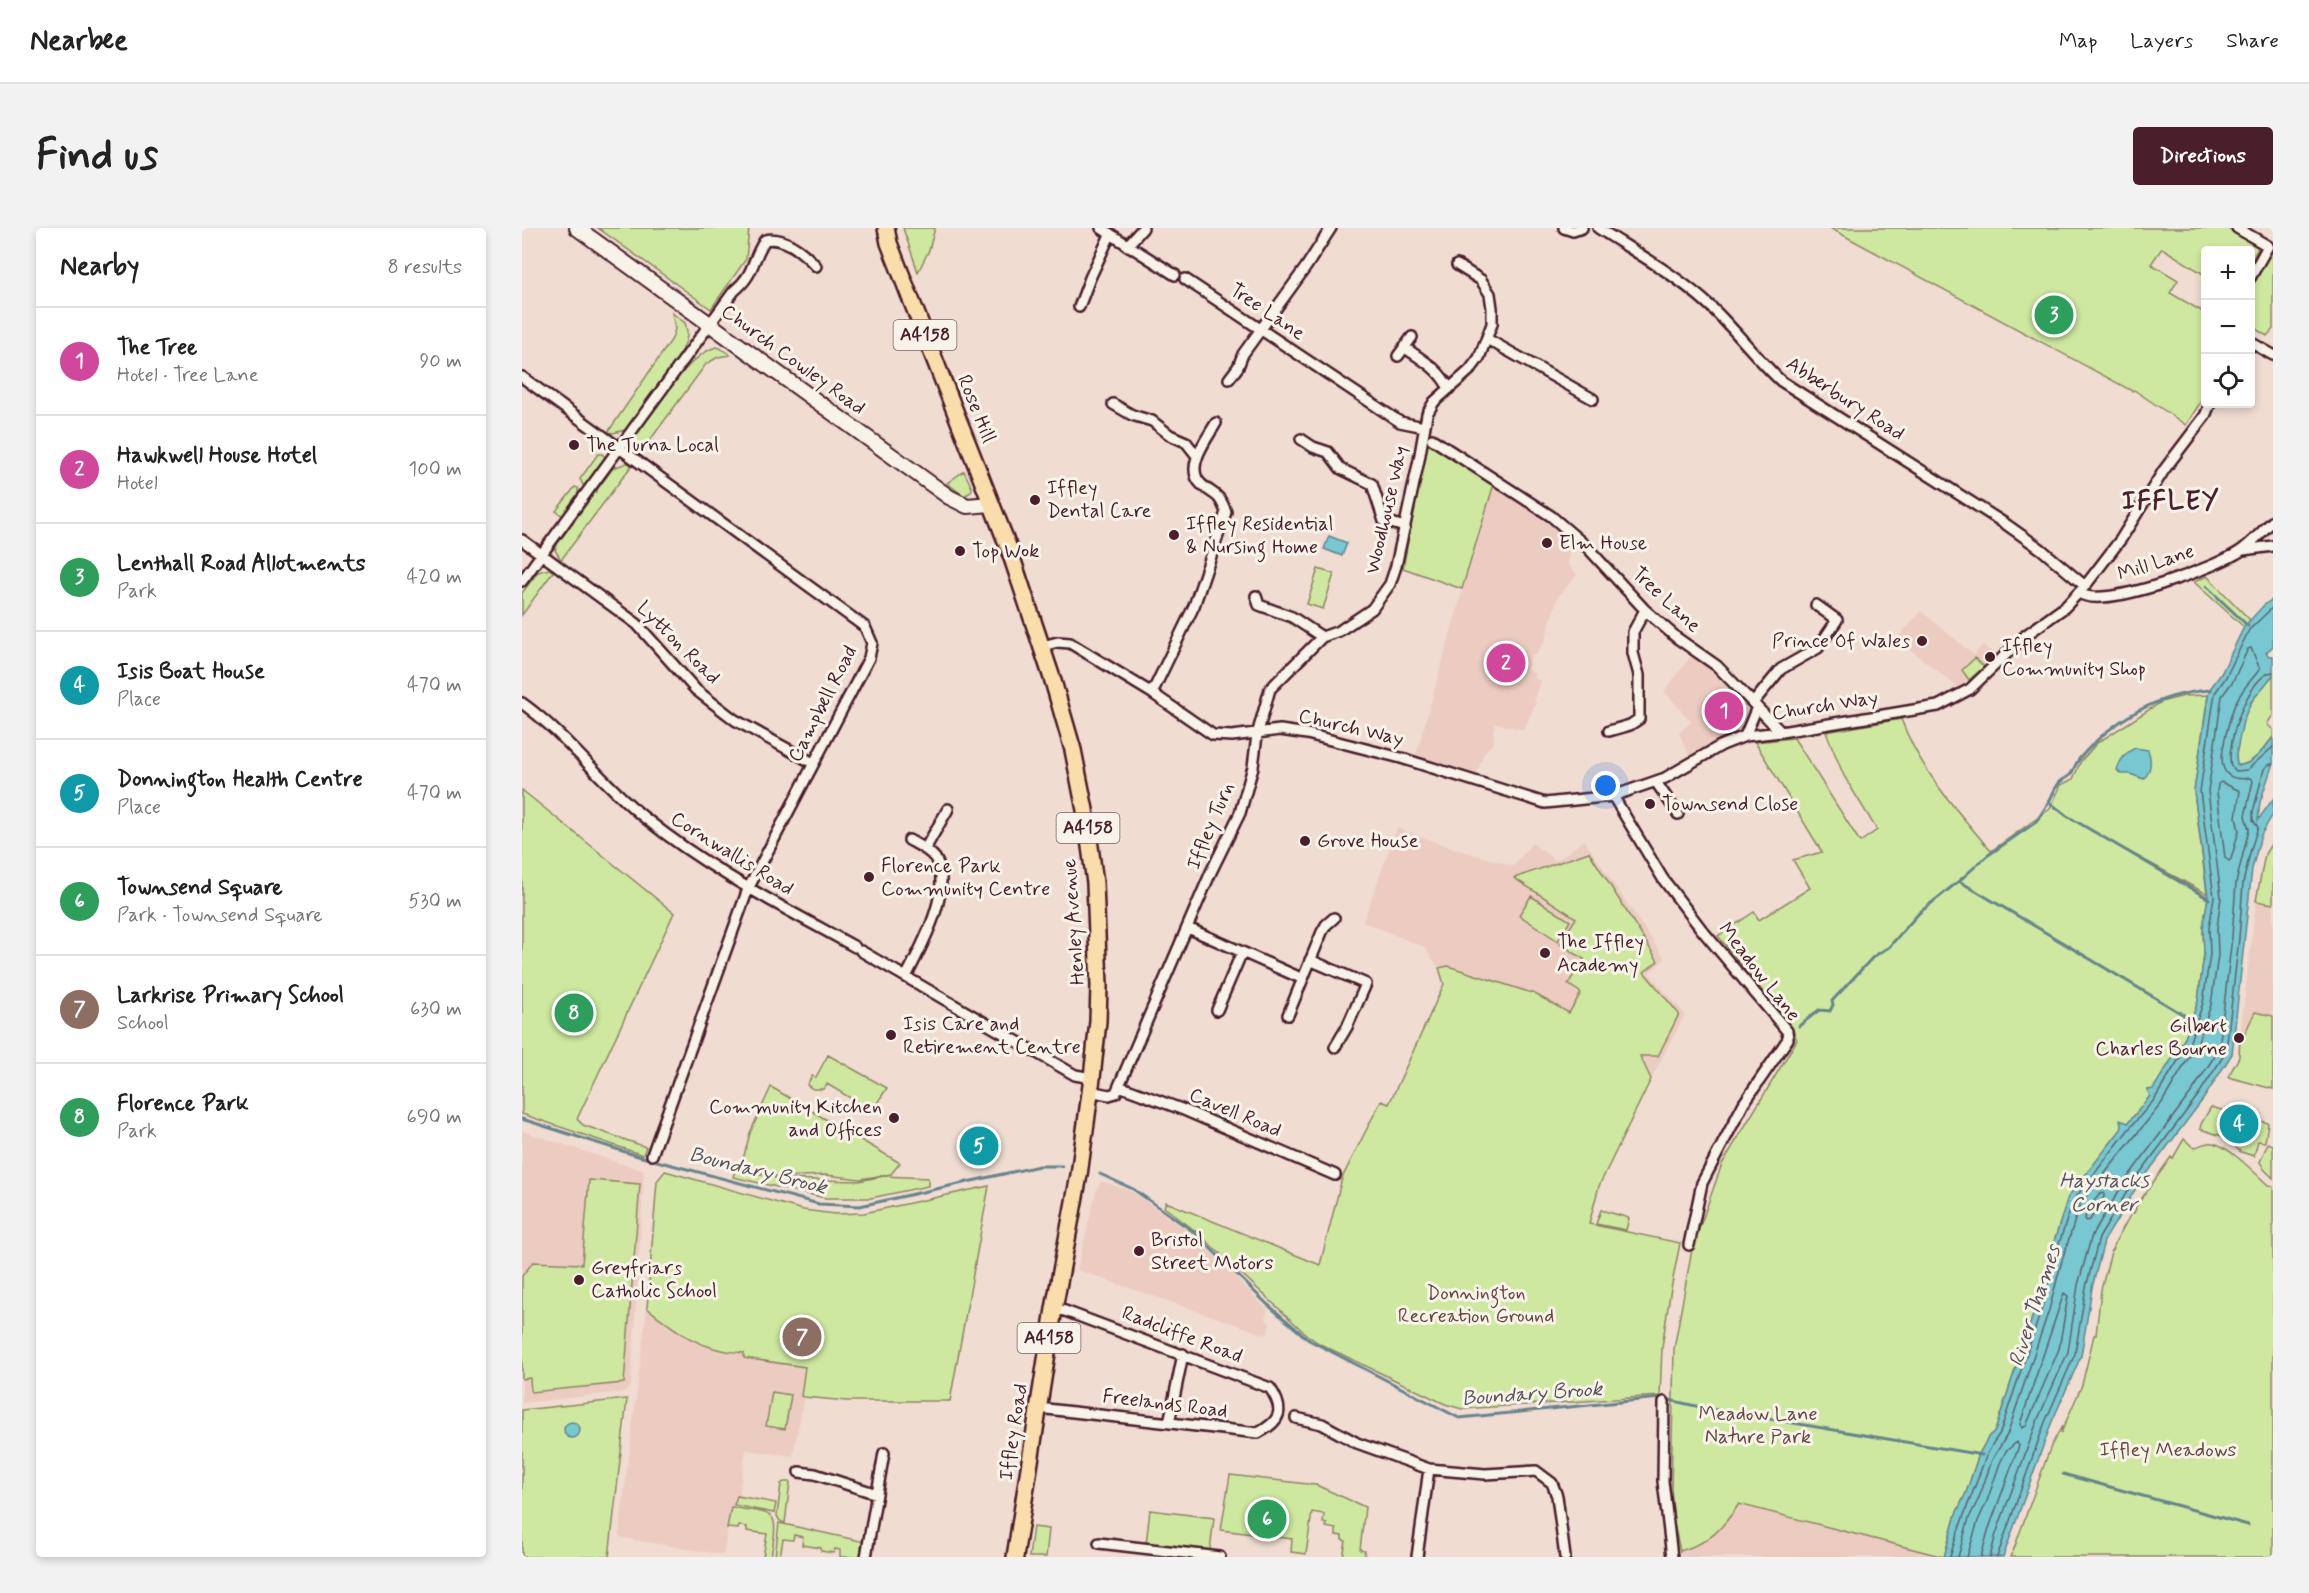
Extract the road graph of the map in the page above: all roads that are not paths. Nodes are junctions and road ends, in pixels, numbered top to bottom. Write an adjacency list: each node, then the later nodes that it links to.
1 (578, 228): 16 (main road, Church Cowley Road)
2 (886, 228): 34 (main road, Rose Hill / A4158)
3 (1101, 228): 10 (street, Tree Lane)
4 (1143, 228): 11 (street)
5 (1331, 228): 17 (street)
6 (1564, 228): 7 (street)
7 (1582, 228)
8 (1598, 228): 42 (street, Abberbury Road)
9 (2237, 228): 14 (street)
10 (1110, 235): 11 (street, Tree Lane); 15 (street)
11 (1127, 246): 17 (street, Tree Lane)
12 (1457, 265): 19 (street, Woodhouse Way)
13 (816, 266): 16 (street)
14 (2255, 269)
15 (1069, 305)
16 (711, 324): 32 (street); 34 (main road, Church Cowley Road)
17 (1262, 330): 23 (street); 29 (street, Tree Lane)
18 (1412, 337): 24 (street)
19 (1487, 339): 24 (street, Woodhouse Way); 25 (street)
20 (2255, 345): 21 (street)
21 (2273, 355)
22 (522, 377): 32 (street, Campbell Road)
23 (1229, 379)
24 (1449, 389): 29 (street, Woodhouse Way)
25 (1593, 399)
26 (1113, 404): 33 (street)
27 (2208, 408): 42 (street, Church Way)
28 (1216, 423): 33 (street)
29 (1424, 428): 36 (street, Woodhouse Way)
30 (1301, 439): 36 (street)
31 (1432, 440): 45 (street, Tree Lane)
32 (619, 448): 40 (street); 55 (street, Campbell Road)
33 (1197, 456): 48 (street)
34 (991, 504): 47 (main road, Henley Avenue / A4158)
35 (2273, 521): 39 (street, Mill Lane)
36 (1405, 527): 46 (street, Woodhouse Way)
37 (522, 540): 40 (street, Lytton Road)
38 (2273, 546): 39 (street, Mill Lane)
39 (2242, 550): 42 (street, Mill Lane)
40 (542, 554): 41 (street); 55 (street, Lytton Road)
41 (522, 581)
42 (2082, 590): 52 (street, Church Way)
43 (1256, 596): 46 (street)
44 (1816, 605): 50 (street)
45 (1645, 610): 50 (street, Tree Lane); 51 (street)
46 (1322, 637): 53 (street, Woodhouse Way)
47 (1042, 646): 48 (street); 72 (main road, Henley Avenue / A4158)
48 (1152, 693): 53 (street)
49 (522, 703): 62 (street, Cornwallis Road)
50 (1755, 705): 52 (street, Tree Lane); 54 (street)
51 (1609, 731)
52 (1781, 732): 54 (street, Church Way)
53 (1257, 735): 57 (street, Church Way); 64 (street, Iffley Turn)
54 (1745, 736): 56 (street, Church Way)
55 (813, 763): 62 (street, Campbell Road)
56 (1656, 782): 57 (street, Church Way); 59 (street)
57 (1613, 796): 77 (street, Meadow Lane)
58 (948, 809): 61 (street)
59 (1678, 814)
60 (909, 840): 61 (street)
61 (925, 849): 67 (street)
62 (748, 889): 67 (street, Cornwallis Road); 74 (street, Campbell Road)
63 (1334, 918): 66 (street)
64 (1188, 928): 65 (street); 73 (street, Iffley Turn)
65 (1242, 952): 68 (street); 69 (street)
66 (1310, 960): 68 (street); 71 (street)
67 (906, 977): 72 (street, Cornwallis Road)
68 (1303, 979): 70 (street)
69 (1217, 1010)
70 (1288, 1015)
71 (1335, 1047)
72 (1091, 1085): 73 (street); 75 (main road, Henley Avenue / A4158)
73 (1119, 1086): 76 (street, Cavell Road)
74 (652, 1155)
75 (1079, 1171): 78 (main road, Iffley Road / A4158)
76 (1335, 1175)
77 (1689, 1245)
78 (1054, 1309): 79 (street, Radcliffe Road); 81 (main road, Iffley Road / A4158)
79 (1183, 1354): 82 (street, Radcliffe Road); 84 (street)
80 (1664, 1402): 96 (street)
81 (1038, 1408): 84 (street, Freelands Road); 92 (main road, Iffley Road / A4158)
82 (1280, 1414): 84 (street, Freelands Road)
83 (1296, 1418): 86 (street)
84 (1169, 1423)
85 (884, 1453): 88 (street)
86 (1429, 1469): 94 (street); 95 (street)
87 (799, 1472): 88 (street)
88 (877, 1494): 91 (street)
89 (1098, 1543): 90 (street)
90 (1152, 1553): 93 (street)
91 (866, 1557)
92 (1015, 1557)
93 (1220, 1557)
94 (1417, 1557)
95 (1565, 1557)
96 (1672, 1557)

